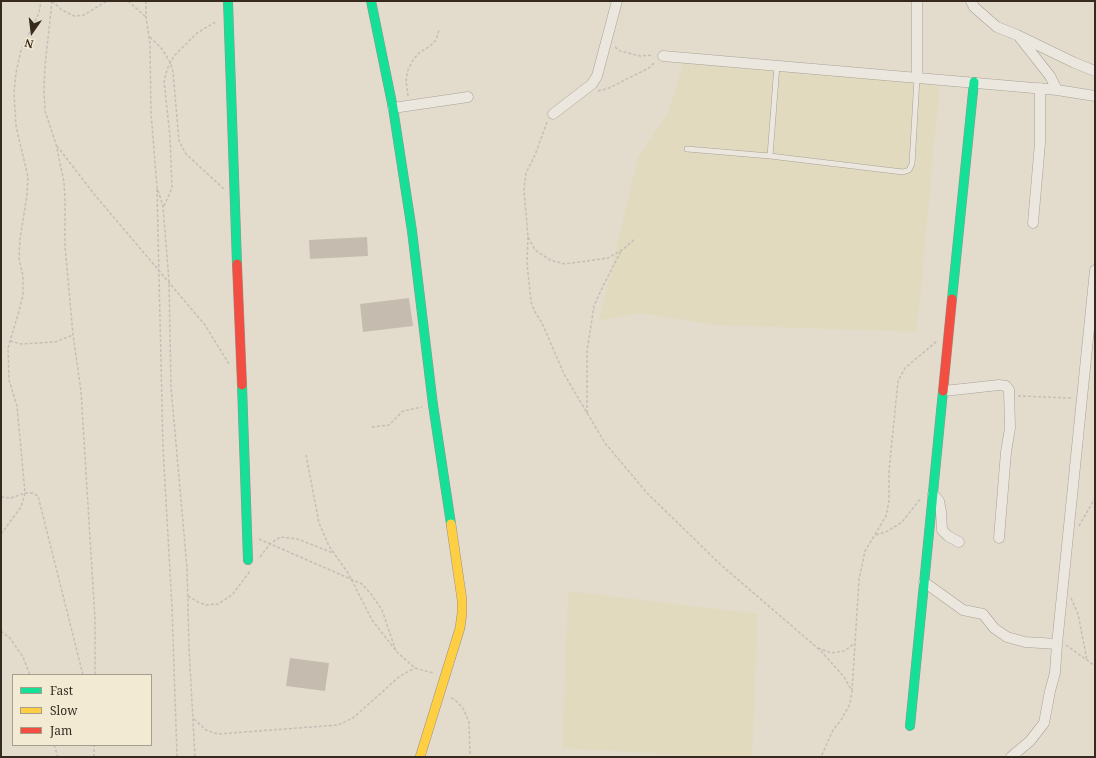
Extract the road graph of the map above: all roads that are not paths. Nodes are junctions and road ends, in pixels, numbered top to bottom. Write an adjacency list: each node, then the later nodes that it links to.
1 (370, 1): 16 (street)
2 (617, 1): 17 (street)
3 (917, 1): 10 (street)
4 (971, 1): 6 (street)
5 (228, 4): 26 (street)
6 (1017, 35): 9 (street); 13 (street)
7 (663, 56): 8 (street)
8 (777, 65): 10 (street); 19 (lane)
9 (1095, 71)
10 (917, 77): 11 (street); 19 (lane)
11 (974, 82): 12 (street); 22 (street)
12 (1040, 88): 13 (street); 20 (street)
13 (1057, 90): 15 (street)
14 (468, 96): 16 (street)
15 (1095, 96)
16 (393, 108): 30 (street)
17 (553, 114)
18 (687, 149): 19 (lane)
19 (770, 156)
20 (1033, 223)
21 (1095, 270): 28 (street)
22 (944, 391): 23 (street); 24 (street)
23 (933, 491): 25 (street); 27 (street)
24 (999, 538)
25 (959, 542)
26 (248, 560)
27 (924, 582): 28 (street); 29 (street)
28 (1057, 641): 31 (street)
29 (910, 726)
30 (420, 757)
31 (1011, 757)

